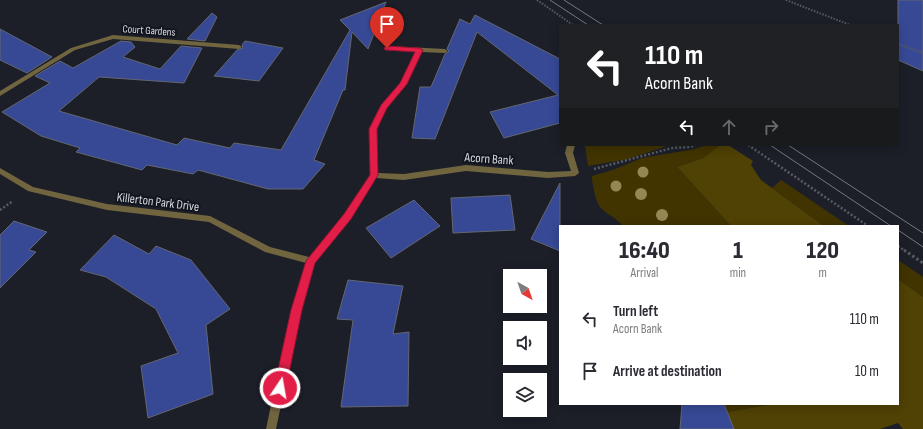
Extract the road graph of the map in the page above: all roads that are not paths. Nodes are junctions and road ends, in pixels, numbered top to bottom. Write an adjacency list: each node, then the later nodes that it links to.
1 (239, 47): 5 (street, Court Gardens)
2 (387, 48): 3 (street)
3 (419, 50): 4 (street); 8 (street)
4 (446, 51)
5 (0, 94)
6 (570, 149): 8 (street, Acorn Bank)
7 (0, 171): 9 (street, Killerton Park Drive)
8 (374, 175): 9 (street)
9 (311, 261): 10 (street)
10 (271, 429)

